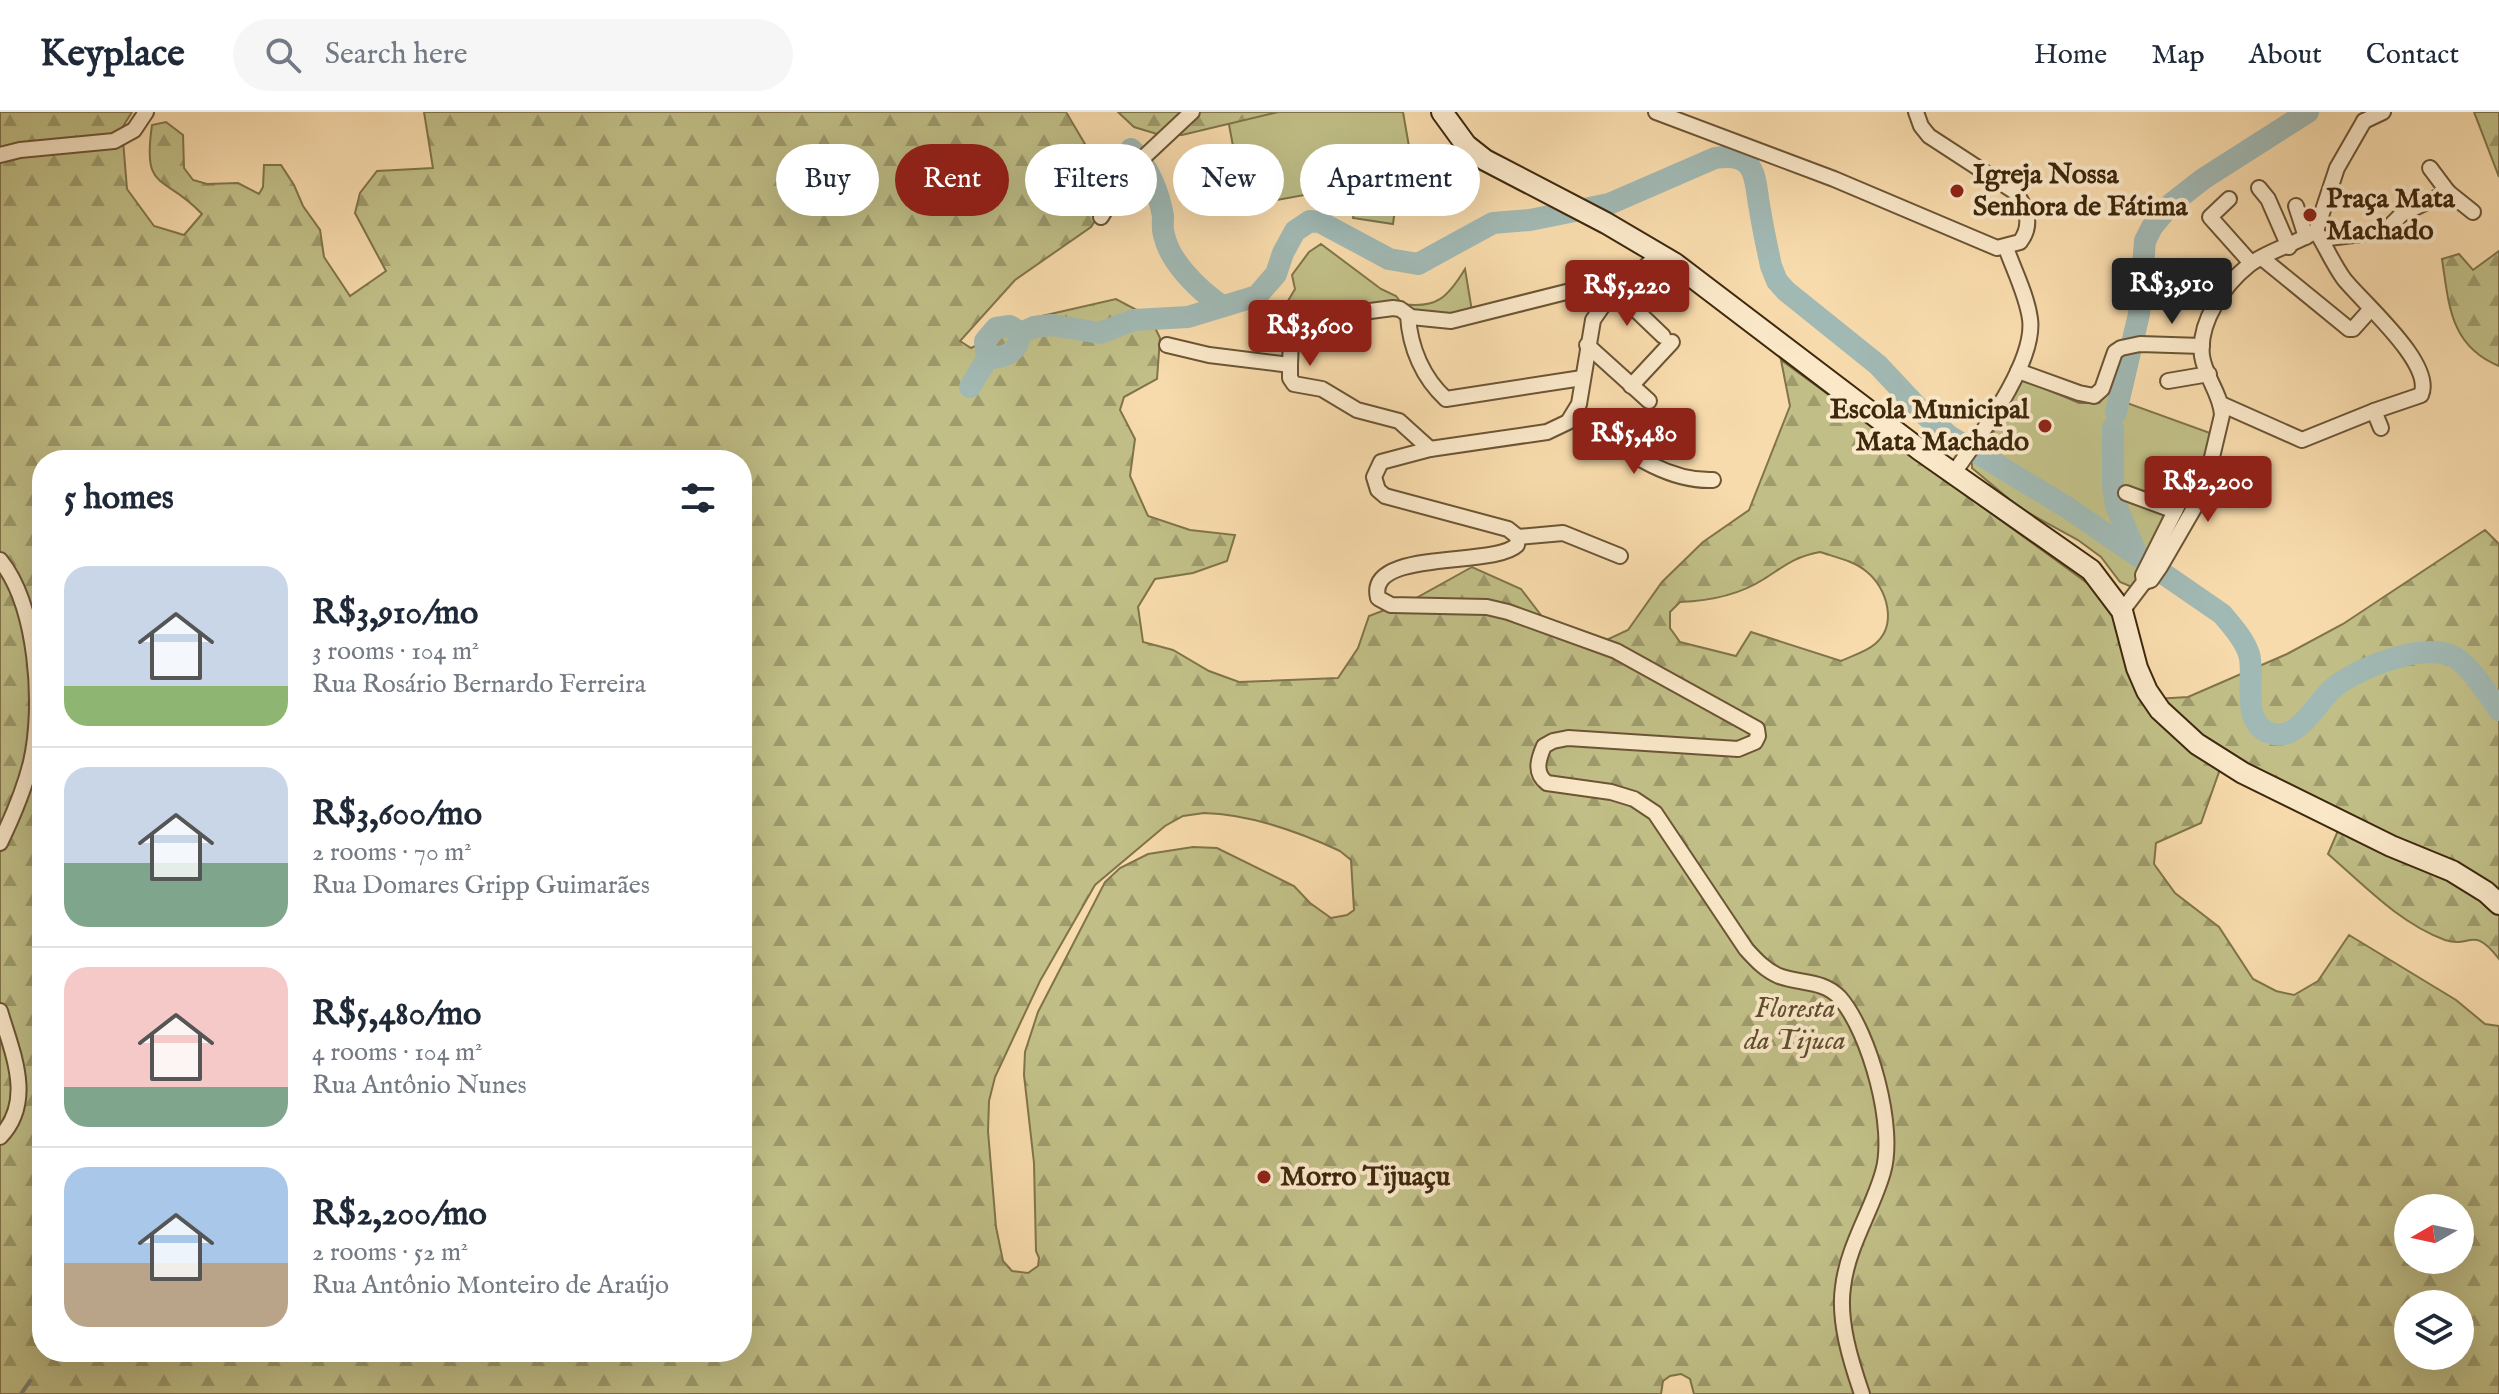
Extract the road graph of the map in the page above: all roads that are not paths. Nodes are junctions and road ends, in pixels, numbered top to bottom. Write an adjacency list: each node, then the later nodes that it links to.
1 (146, 112): 8 (street)
2 (1442, 112): 19 (main road)
3 (1656, 112): 18 (street)
4 (1916, 112): 18 (street)
5 (2383, 112): 7 (street)
6 (1182, 115): 15 (street)
7 (2362, 117): 16 (street)
8 (0, 155)
9 (2430, 168): 11 (street)
10 (2259, 188): 17 (street)
11 (2448, 192): 14 (street); 16 (street)
12 (2229, 199): 20 (street)
13 (2296, 206): 16 (street)
14 (2473, 212)
15 (1101, 217)
16 (2315, 236): 17 (street); 23 (street)
17 (2289, 247): 20 (street)
18 (2006, 248): 29 (street)
19 (1659, 254): 21 (street); 41 (main road)
20 (2259, 261): 23 (street); 27 (street)
21 (1639, 274): 22 (street); 24 (street)
22 (1617, 292): 26 (street); 33 (street)
23 (2367, 313): 36 (street)
24 (1408, 316): 28 (street); 31 (street)
25 (1167, 345): 28 (street)
26 (1587, 345): 31 (street); 33 (street)
27 (2202, 346): 29 (street); 30 (street)
28 (1290, 365): 39 (street)
29 (2018, 371): 41 (street)
30 (2209, 374): 32 (street); 35 (street)
31 (1582, 378): 37 (street)
32 (2168, 381)
33 (1631, 386): 34 (street)
34 (1649, 401)
35 (2221, 404): 36 (street); 40 (street)
36 (2374, 411): 38 (street)
37 (1574, 415): 39 (street); 42 (street)
38 (2381, 428)
39 (1430, 449): 45 (street)
40 (2210, 464): 44 (street); 48 (street)
41 (1959, 466): 49 (main road)
42 (1713, 480)
43 (2126, 493): 44 (street)
44 (2175, 511): 48 (street)
45 (1518, 537): 46 (street); 56 (street)
46 (1620, 556)
47 (0, 560): 50 (street)
48 (2150, 572): 49 (street)
49 (2122, 611): 53 (main road)
50 (32, 633)
51 (32, 749): 52 (street)
52 (0, 843)
53 (2499, 904)
54 (0, 1011): 55 (street)
55 (0, 1137)
56 (1862, 1394)

